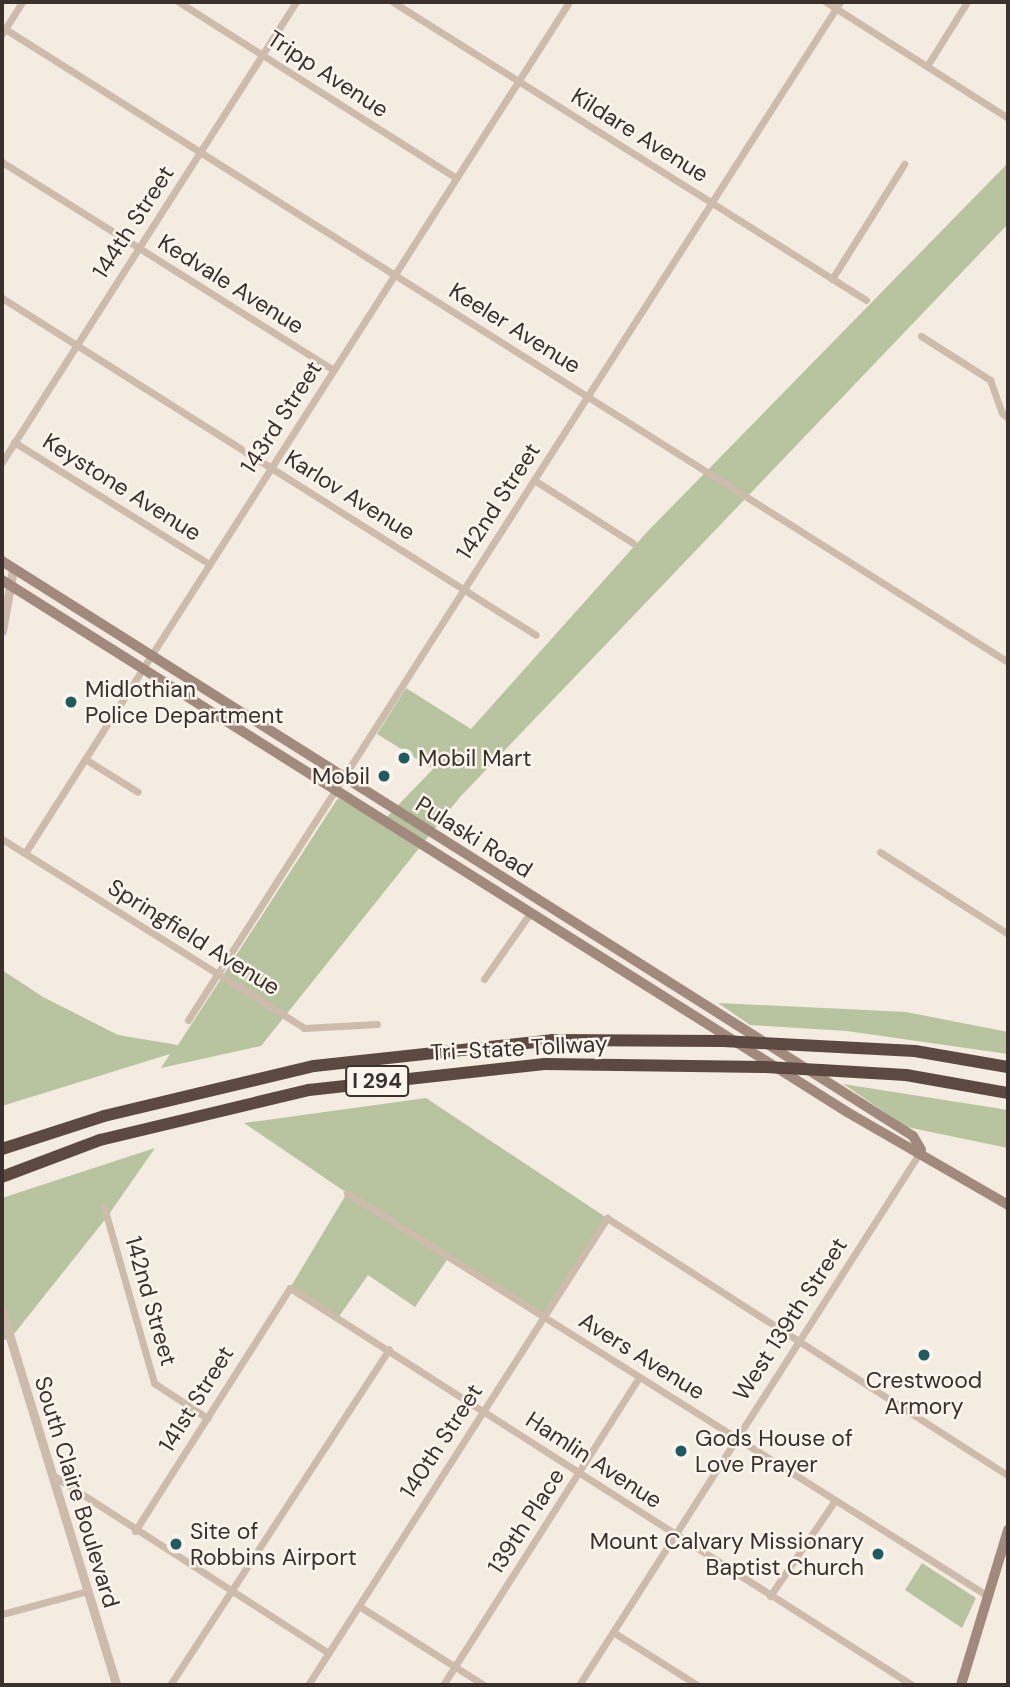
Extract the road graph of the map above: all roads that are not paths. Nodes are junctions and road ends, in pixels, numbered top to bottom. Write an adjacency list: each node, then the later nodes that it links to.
1 (22, 2): 9 (street)
2 (178, 2): 10 (street, Tripp Avenue)
3 (296, 2): 10 (street, 144th Street)
4 (393, 2): 12 (street, Kildare Avenue)
5 (569, 2): 12 (street, 143rd Street)
6 (826, 2): 8 (street)
7 (967, 2): 11 (street)
8 (838, 5): 11 (street); 18 (street, 142nd Street)
9 (3, 30): 14 (street, Keeler Avenue)
10 (262, 55): 14 (street, 144th Street); 17 (street, Tripp Avenue)
11 (927, 66): 13 (street)
12 (518, 80): 17 (street, 143rd Street); 18 (street, Kildare Avenue)
13 (1008, 118)
14 (201, 152): 19 (street, 144th Street); 20 (street, Keeler Avenue)
15 (2, 162): 19 (street, Kedvale Avenue)
16 (904, 164): 21 (street)
17 (456, 178): 20 (street, 143rd Street)
18 (712, 203): 21 (street, Kildare Avenue); 27 (street, 142nd Street)
19 (138, 249): 25 (street, 144th Street); 26 (street, Kedvale Avenue)
20 (394, 274): 26 (street, 143rd Street); 27 (street, Keeler Avenue)
21 (832, 279): 23 (street, Kildare Avenue)
22 (2, 298): 25 (street, Karlov Avenue)
23 (866, 300)
24 (921, 336): 28 (street)
25 (76, 345): 29 (street, 144th Street); 31 (street, Karlov Avenue)
26 (334, 370): 31 (street, 143rd Street)
27 (588, 397): 32 (street, 142nd Street); 42 (street, Keeler Avenue)
28 (1008, 418)
29 (14, 442): 30 (street, 144th Street); 35 (street, Keystone Avenue)
30 (2, 462)
31 (271, 468): 35 (street, 143rd Street); 38 (street, Karlov Avenue)
32 (534, 480): 33 (street); 38 (street, 142nd Street)
33 (633, 543)
34 (2, 561): 36 (main road, Pulaski Road)
35 (209, 564): 41 (street, 143rd Street)
36 (13, 569): 37 (street); 41 (main road, Pulaski Road)
37 (6, 582): 39 (street); 43 (main road, Pulaski Road)
38 (464, 590): 40 (street, Karlov Avenue); 45 (street, 142nd Street)
39 (2, 631)
40 (536, 635)
41 (151, 657): 43 (street, 143rd Street); 45 (main road, Pulaski Road)
42 (1008, 662)
43 (144, 668): 44 (street, 143rd Street); 46 (main road, Pulaski Road)
44 (85, 759): 47 (street); 50 (street, 143rd Street)
45 (344, 777): 46 (street, 142nd Street); 60 (main road, Pulaski Road)
46 (337, 788): 51 (main road, Pulaski Road); 53 (street, 142nd Street)
47 (138, 792)
48 (2, 839): 50 (street, Springfield Avenue)
49 (880, 852): 52 (street)
50 (25, 853): 53 (street, Springfield Avenue)
51 (531, 912): 54 (street); 60 (main road, Pulaski Road)
52 (1008, 934)
53 (217, 974): 55 (street, 142nd Street); 56 (street, Springfield Avenue)
54 (484, 979)
55 (188, 1020)
56 (377, 1024)
57 (1008, 1067): 59 (highway, Tri-State Tollway / I 294, bridge)
58 (1008, 1093): 61 (highway, Tri-State Tollway / I 294, bridge)
59 (2, 1149)
60 (921, 1150): 63 (main road, Pulaski Road); 68 (street, West 139th Street)
61 (2, 1177)
62 (347, 1193): 67 (street, Avers Avenue)
63 (1008, 1205)
64 (104, 1207): 72 (street, 142nd Street)
65 (290, 1288): 69 (street, Hamlin Avenue); 72 (street, 141st Street)
66 (2, 1311): 76 (street, South Claire Boulevard)
67 (544, 1317): 68 (street, 140th Street); 70 (street, Avers Avenue); 71 (street, 140th Street)
68 (799, 1342): 73 (street, West 139th Street); 75 (street)
69 (388, 1349): 71 (street, Hamlin Avenue); 82 (street)
70 (639, 1377): 73 (street, Avers Avenue); 74 (street, 139th Place)
71 (483, 1411): 74 (street, Hamlin Avenue); 85 (street, 140th Street)
72 (207, 1418): 79 (street, 141st Street)
73 (737, 1438): 77 (street, Avers Avenue); 80 (street, West 139th Street)
74 (579, 1473): 80 (street, Hamlin Avenue); 89 (street, 139th Place)
75 (1008, 1475)
76 (54, 1476): 79 (street); 81 (street, South Claire Boulevard)
77 (834, 1502): 83 (street); 84 (street, Avers Avenue)
78 (1008, 1530): 84 (main road)
79 (135, 1531): 82 (street)
80 (675, 1535): 83 (street, Hamlin Avenue); 87 (street, West 139th Street)
81 (87, 1591): 86 (street); 90 (street, South Claire Boulevard)
82 (230, 1591): 88 (street); 91 (street)
83 (770, 1596): 97 (street, Hamlin Avenue)
84 (988, 1597): 98 (main road)
85 (359, 1606): 88 (street, 140th Street); 89 (street)
86 (2, 1614)
87 (613, 1632): 95 (street, West 139th Street); 96 (street)
88 (329, 1653): 92 (street, 140th Street)
89 (455, 1667): 93 (street, 139th Place); 94 (street)
90 (116, 1685)
91 (170, 1685)
92 (308, 1685)
93 (443, 1685)
94 (484, 1685)
95 (579, 1685)
96 (697, 1685)
97 (912, 1685)
98 (961, 1685)

